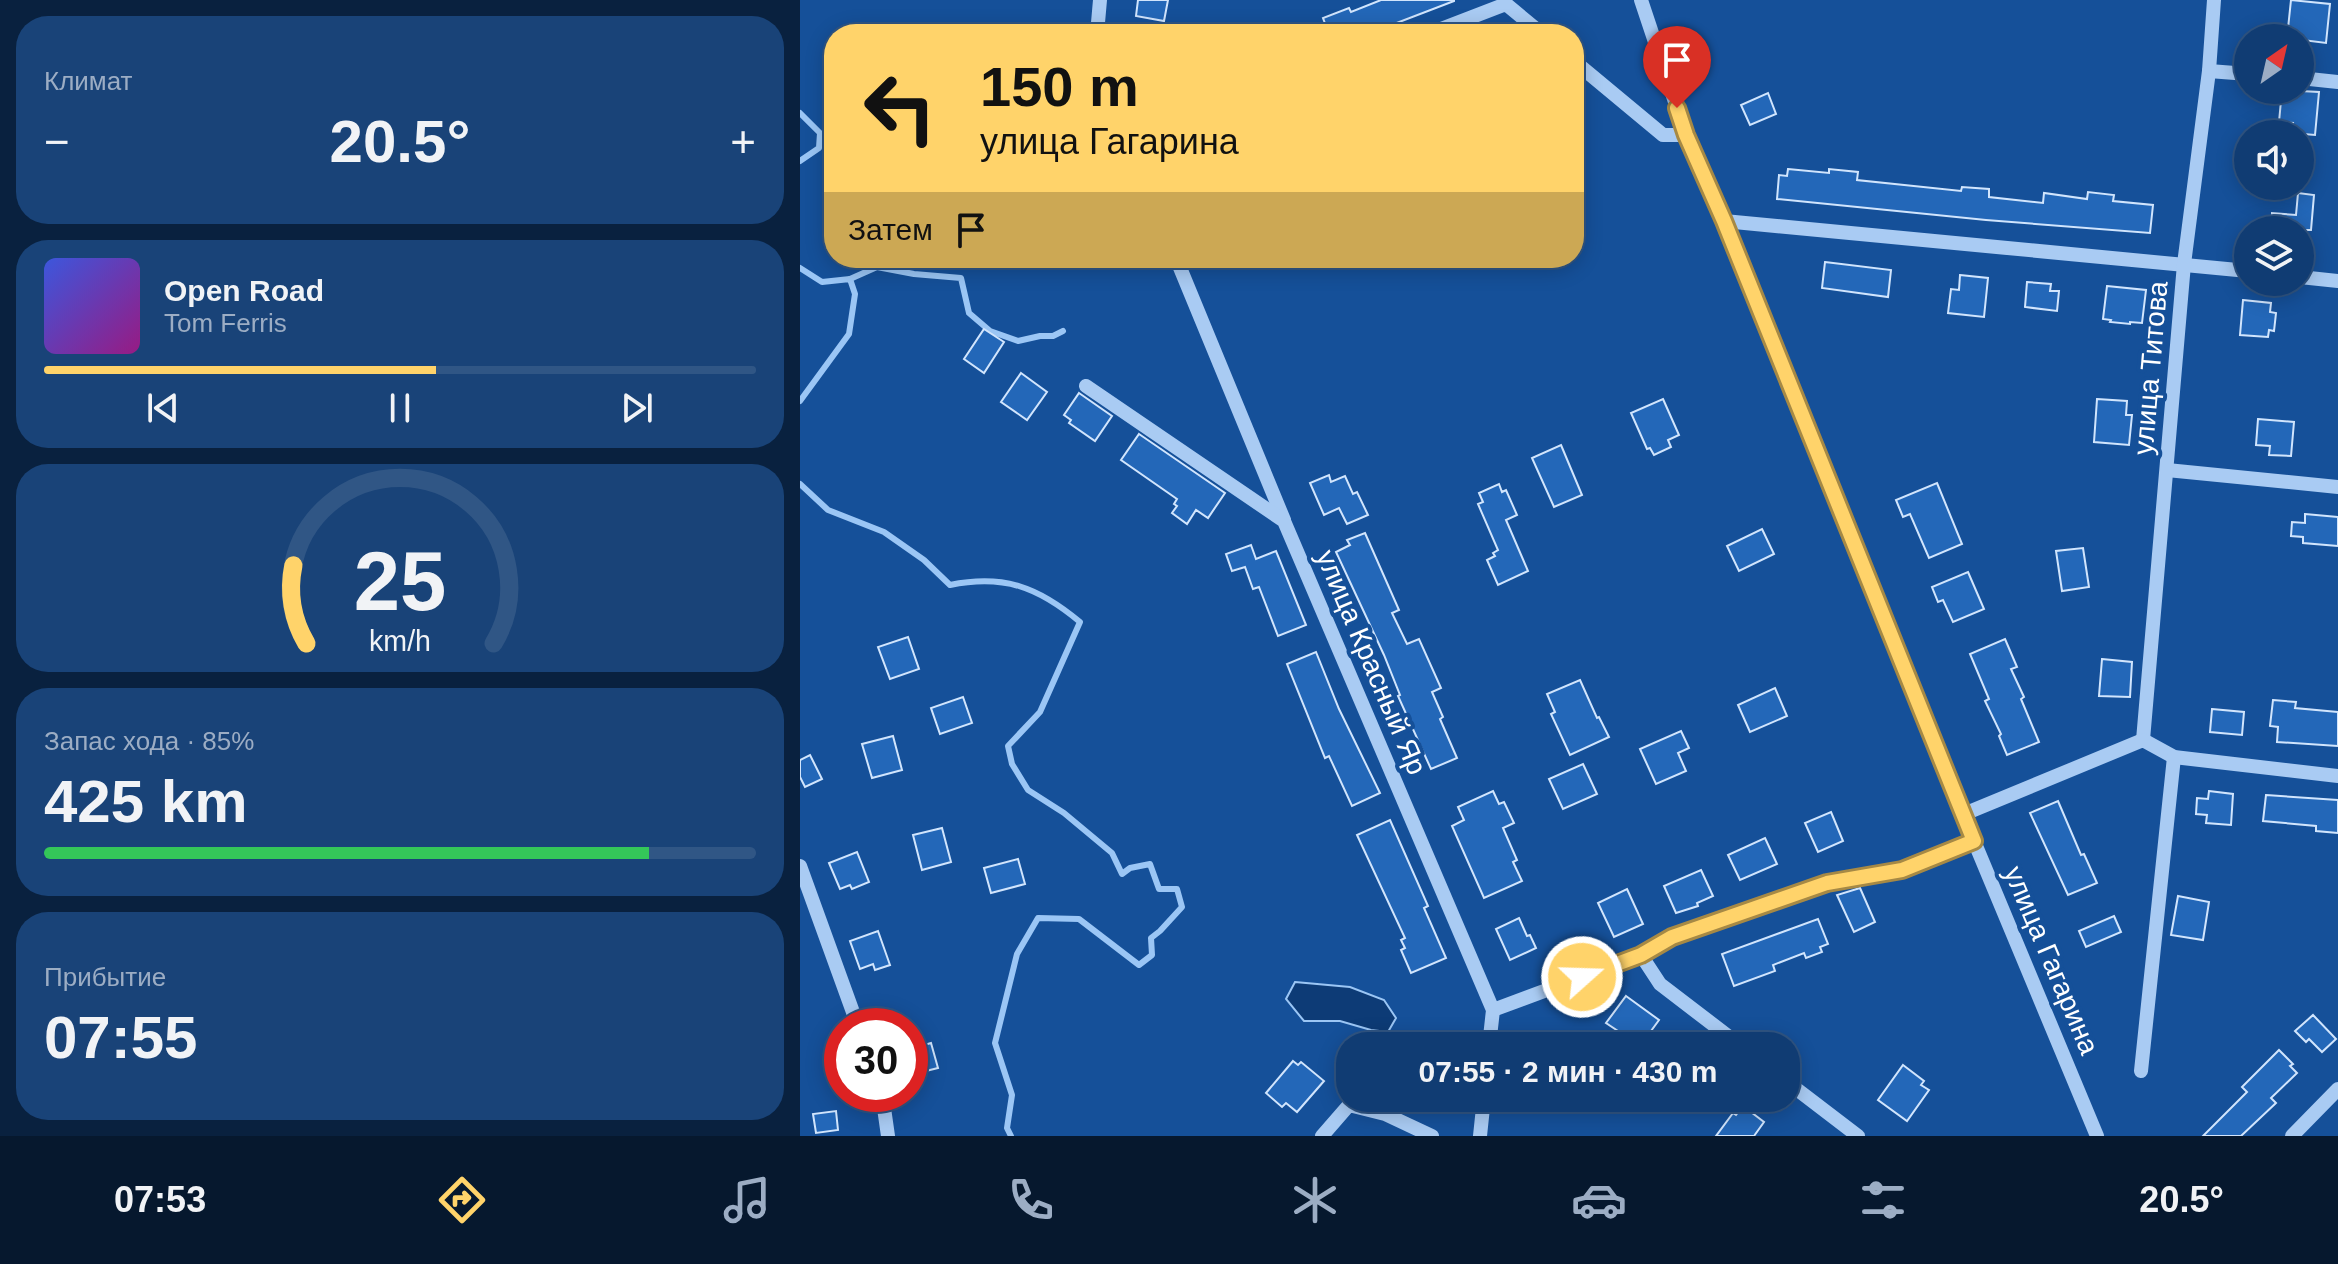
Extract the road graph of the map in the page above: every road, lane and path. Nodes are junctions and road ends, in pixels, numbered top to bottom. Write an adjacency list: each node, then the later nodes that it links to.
1 (1100, 0): 5 (street)
2 (1641, 0): 13 (street, улица Гагарина)
3 (2214, 0): 9 (street, улица Титова)
4 (1505, 2): 6 (street); 7 (street)
5 (1098, 24)
6 (1452, 24)
7 (1530, 24)
8 (1584, 69): 13 (street)
9 (2209, 71): 10 (street); 15 (street, улица Титова)
10 (2234, 73)
11 (2314, 79): 12 (street)
12 (2338, 82)
13 (1686, 135): 14 (street, улица Гагарина)
14 (1724, 221): 15 (street); 27 (street, улица Гагарина)
15 (2184, 264): 17 (street); 21 (street, улица Титова)
16 (1180, 268): 23 (street, улица Красный Яр)
17 (2234, 269)
18 (2314, 278): 19 (street)
19 (2338, 281)
20 (1086, 386): 23 (street)
21 (2167, 470): 22 (street); 24 (street, улица Титова)
22 (2338, 487)
23 (1284, 521): 32 (street, улица Красный Яр)
24 (2143, 740): 25 (street); 27 (street)
25 (2174, 757): 26 (street); 35 (street)
26 (2338, 776)
27 (1964, 814): 28 (street, улица Гагарина)
28 (1974, 841): 30 (street); 45 (street, улица Гагарина)
29 (800, 866): 31 (street)
30 (1641, 955): 32 (street); 34 (street)
31 (851, 1008)
32 (1493, 1010): 33 (street, улица Красный Яр)
33 (1491, 1032)
34 (1723, 1032)
35 (2141, 1071)
36 (2338, 1089): 46 (street)
37 (1800, 1092): 44 (street)
38 (885, 1112): 40 (street)
39 (1483, 1112): 43 (street)
40 (888, 1136)
41 (1322, 1136): 42 (street)
42 (1432, 1136)
43 (1480, 1136)
44 (1858, 1136)
45 (2097, 1136)
46 (2292, 1136)

